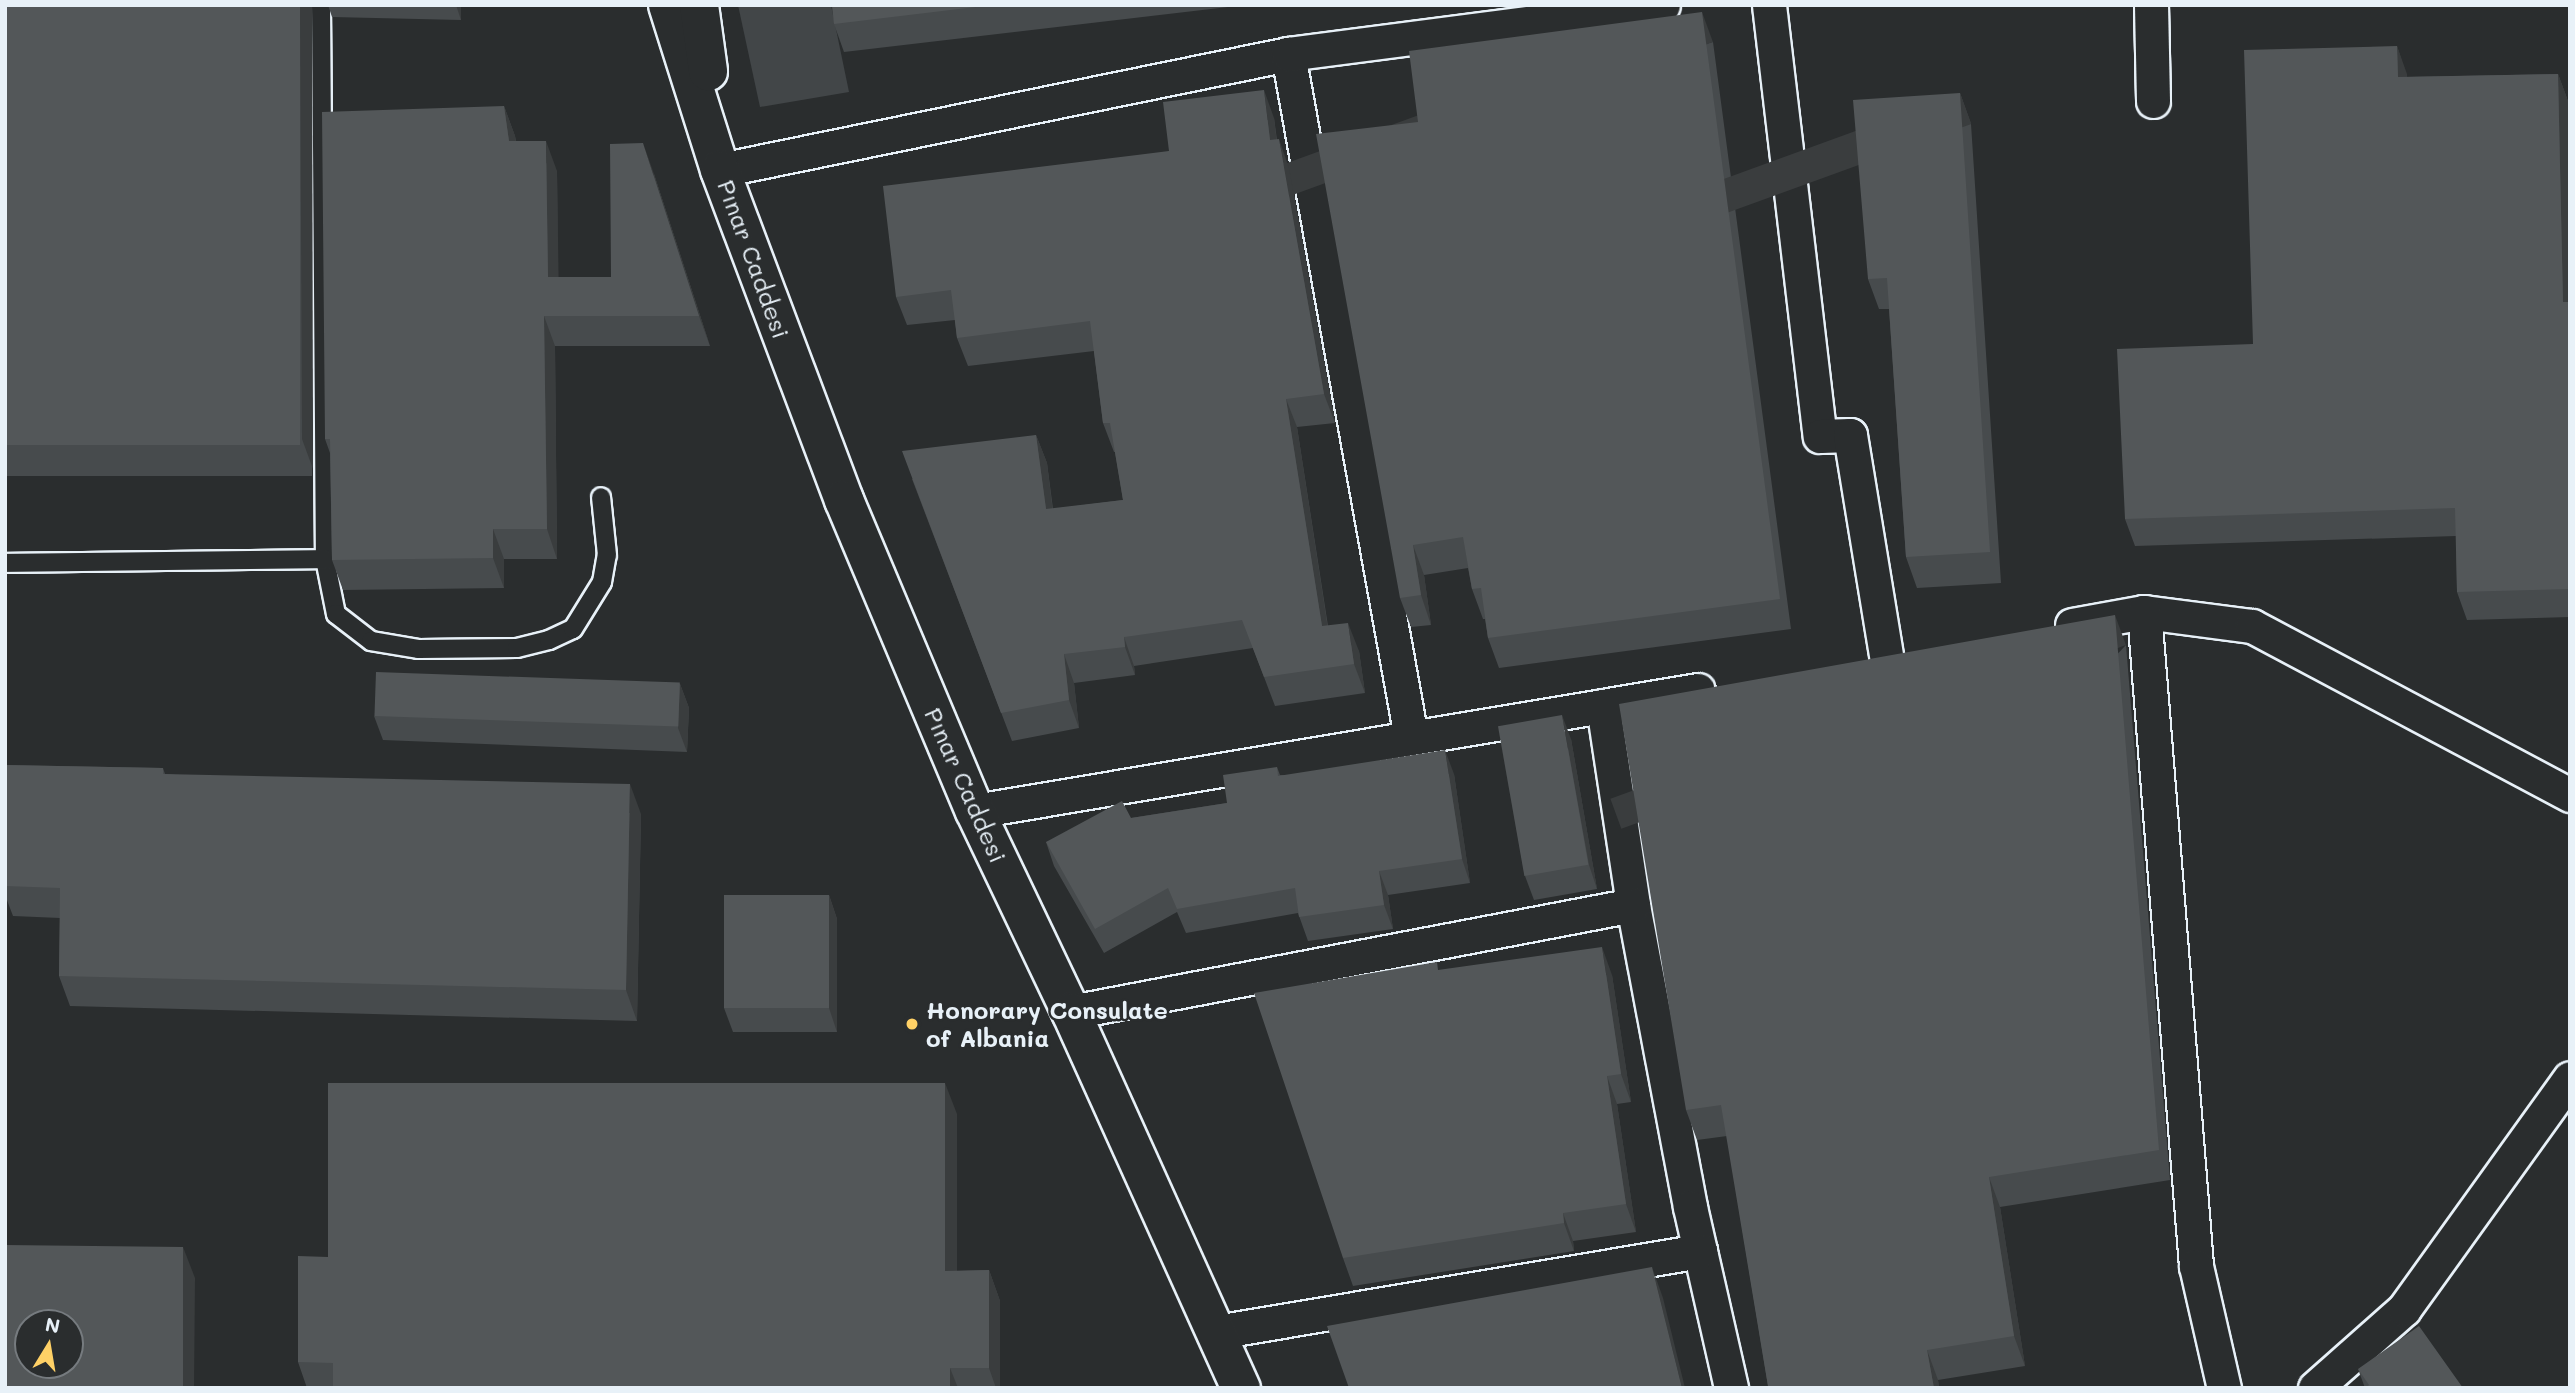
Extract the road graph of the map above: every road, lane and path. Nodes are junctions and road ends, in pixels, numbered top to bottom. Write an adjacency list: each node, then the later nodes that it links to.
1 (321, 5): 11 (lane)
2 (668, 5): 9 (main road, Pınar Caddesi)
3 (699, 5): 9 (main road, Pınar Caddesi)
4 (1663, 5): 7 (street)
5 (1769, 5): 15 (street)
6 (2151, 5): 8 (street)
7 (1288, 54): 9 (street); 18 (street)
8 (2153, 101)
9 (720, 170): 20 (main road, Pınar Caddesi)
10 (601, 497): 11 (lane)
11 (325, 559): 12 (lane)
12 (5, 564)
13 (2144, 612): 14 (street); 19 (street); 28 (street)
14 (2036, 632)
15 (1887, 660)
16 (1725, 686): 17 (street)
17 (1603, 706): 18 (street); 21 (street)
18 (1411, 737): 20 (street)
19 (2570, 795)
20 (975, 811): 22 (main road, Pınar Caddesi)
21 (1633, 905): 22 (street); 24 (street)
22 (1072, 1012): 25 (main road, Pınar Caddesi)
23 (2570, 1078): 29 (street)
24 (1700, 1251): 25 (street); 27 (street)
25 (1216, 1332): 26 (main road, Pınar Caddesi)
26 (1241, 1388)
27 (1731, 1388)
28 (2224, 1388)
29 (2315, 1388)

